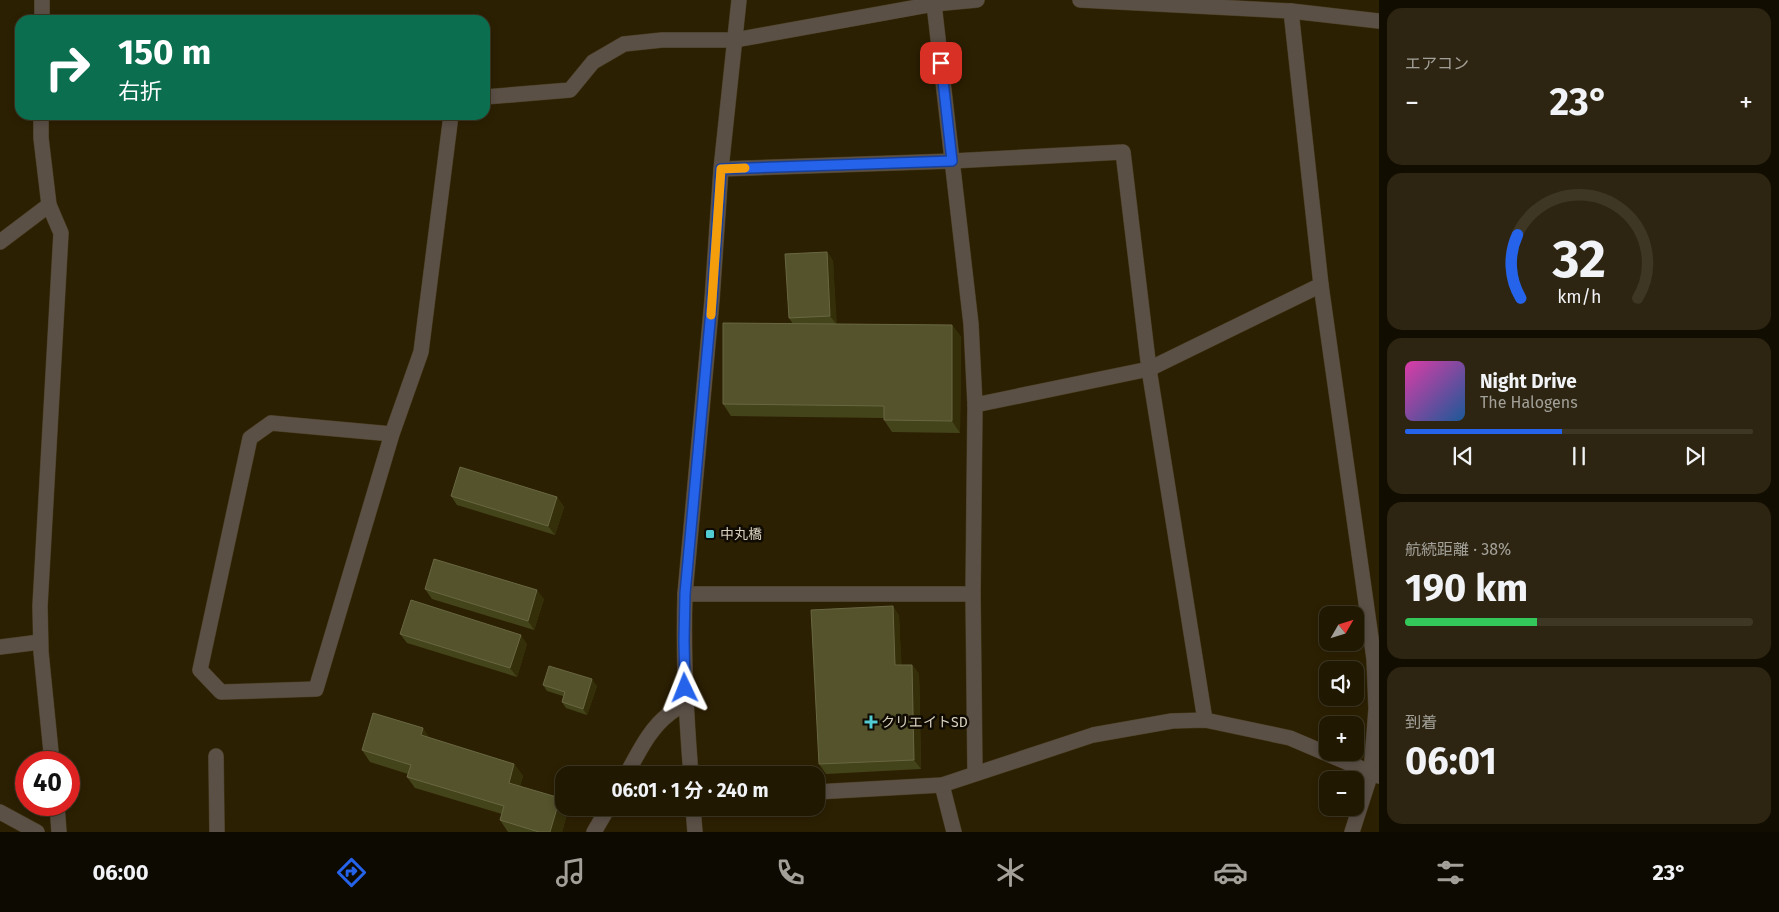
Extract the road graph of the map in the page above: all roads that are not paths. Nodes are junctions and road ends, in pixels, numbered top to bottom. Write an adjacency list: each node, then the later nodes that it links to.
1 (42, 0): 7 (street)
2 (739, 0): 9 (street)
3 (977, 0): 5 (street)
4 (1080, 0): 6 (street)
5 (934, 4): 9 (street); 13 (street)
6 (1291, 11): 8 (street); 17 (street)
7 (42, 15)
8 (1379, 21)
9 (735, 40): 10 (street); 14 (street)
10 (490, 97)
11 (41, 120): 15 (street)
12 (450, 120): 20 (street)
13 (952, 161): 14 (street); 18 (street); 19 (street)
14 (721, 169): 21 (street)
15 (49, 205): 16 (street); 23 (street)
16 (0, 242)
17 (1321, 285): 18 (street); 32 (street)
18 (1149, 369): 19 (street); 26 (street)
19 (975, 405): 22 (street)
20 (392, 434): 20 (street)
21 (685, 594): 22 (street); 25 (street)
22 (973, 594): 31 (street)
23 (40, 642): 24 (street); 27 (street)
24 (0, 647)
25 (686, 704): 29 (street); 30 (street)
26 (1205, 720): 31 (street); 32 (street)
27 (51, 751)
28 (216, 756): 41 (street)
29 (631, 766)
30 (690, 766)
31 (975, 773): 33 (street)
32 (1375, 774): 45 (street)
33 (942, 785): 34 (street); 44 (street)
34 (825, 792)
35 (0, 812): 39 (street)
36 (57, 816): 40 (street)
37 (603, 816): 42 (street)
38 (694, 816): 43 (street)
39 (37, 832)
40 (59, 832)
41 (218, 832)
42 (594, 832)
43 (695, 832)
44 (954, 832)
45 (1352, 832)

